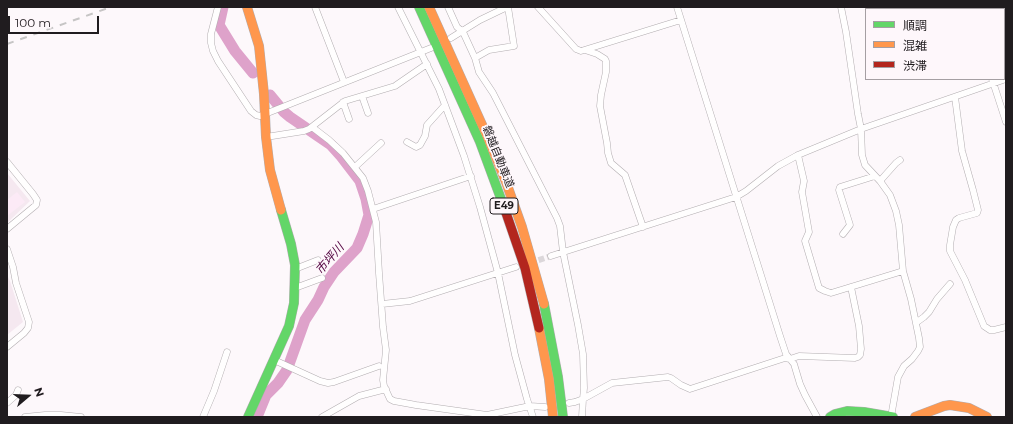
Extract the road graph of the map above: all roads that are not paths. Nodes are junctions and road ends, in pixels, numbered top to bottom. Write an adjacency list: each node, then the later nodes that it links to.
1 (218, 7): 28 (street)
2 (246, 7): 28 (main road)
3 (315, 7): 22 (street)
4 (398, 7): 17 (street)
5 (419, 7): 81 (main road, 磐越自動車道 / E49)
6 (429, 7): 82 (main road, 磐越自動車道 / E49)
7 (448, 7): 13 (street)
8 (508, 7): 13 (street); 18 (street)
9 (538, 7): 16 (street)
10 (677, 7): 12 (street)
11 (841, 7): 32 (street)
12 (681, 20): 16 (street); 43 (street)
13 (463, 32): 14 (street); 18 (street)
14 (451, 38)
15 (431, 48): 17 (street)
16 (585, 50): 45 (street)
17 (421, 52): 19 (street); 22 (street)
18 (475, 58): 49 (street)
19 (426, 64): 23 (street); 26 (street)
20 (1006, 80): 21 (street)
21 (993, 81): 24 (street); 30 (street)
22 (344, 82): 28 (street)
23 (362, 96): 25 (street); 27 (street)
24 (955, 96): 32 (street); 62 (street)
25 (343, 102): 29 (street); 31 (street)
26 (445, 105): 34 (street); 40 (street)
27 (368, 113)
28 (265, 114): 33 (main road)
29 (349, 119)
30 (1006, 122)
31 (312, 127): 33 (street); 39 (street)
32 (861, 129): 36 (street); 41 (street)
33 (266, 137): 53 (main road)
34 (407, 142)
35 (382, 144): 39 (street)
36 (798, 155): 43 (street); 58 (street)
37 (900, 160): 42 (street)
38 (7, 162): 46 (street)
39 (355, 168): 44 (street)
40 (471, 176): 44 (street); 55 (street)
41 (875, 176): 42 (street); 47 (street)
42 (880, 181): 54 (street)
43 (736, 197): 45 (street); 65 (street)
44 (373, 208): 60 (street)
45 (643, 226): 49 (street)
46 (7, 229)
47 (843, 234)
48 (7, 249): 63 (street)
49 (563, 252): 50 (street); 70 (street)
50 (551, 256)
51 (318, 260): 53 (street)
52 (516, 267): 55 (street)
53 (295, 269): 59 (main road)
54 (903, 271): 58 (street); 61 (street)
55 (498, 273): 60 (street); 73 (street)
56 (322, 278): 59 (street)
57 (950, 284): 61 (street)
58 (851, 287): 65 (street)
59 (295, 288): 66 (main road)
60 (382, 304): 68 (street)
61 (917, 322): 86 (street)
62 (1006, 327)
63 (7, 347)
64 (227, 352): 77 (street)
65 (790, 359): 70 (street); 84 (street)
66 (274, 360): 67 (street); 78 (main road)
67 (379, 366)
68 (386, 389): 73 (street); 79 (street)
69 (18, 390): 71 (street)
70 (583, 399): 72 (street); 83 (street)
71 (7, 403)
72 (569, 403)
73 (530, 406): 74 (street); 80 (street)
74 (545, 407)
75 (25, 417): 76 (street)
76 (81, 417)
77 (203, 417)
78 (248, 417)
79 (322, 417)
80 (533, 417)
81 (554, 417)
82 (563, 417)
83 (582, 417)
84 (817, 417)
85 (830, 417): 86 (main road)
86 (892, 417)
87 (915, 417): 88 (main road)
88 (987, 417)

